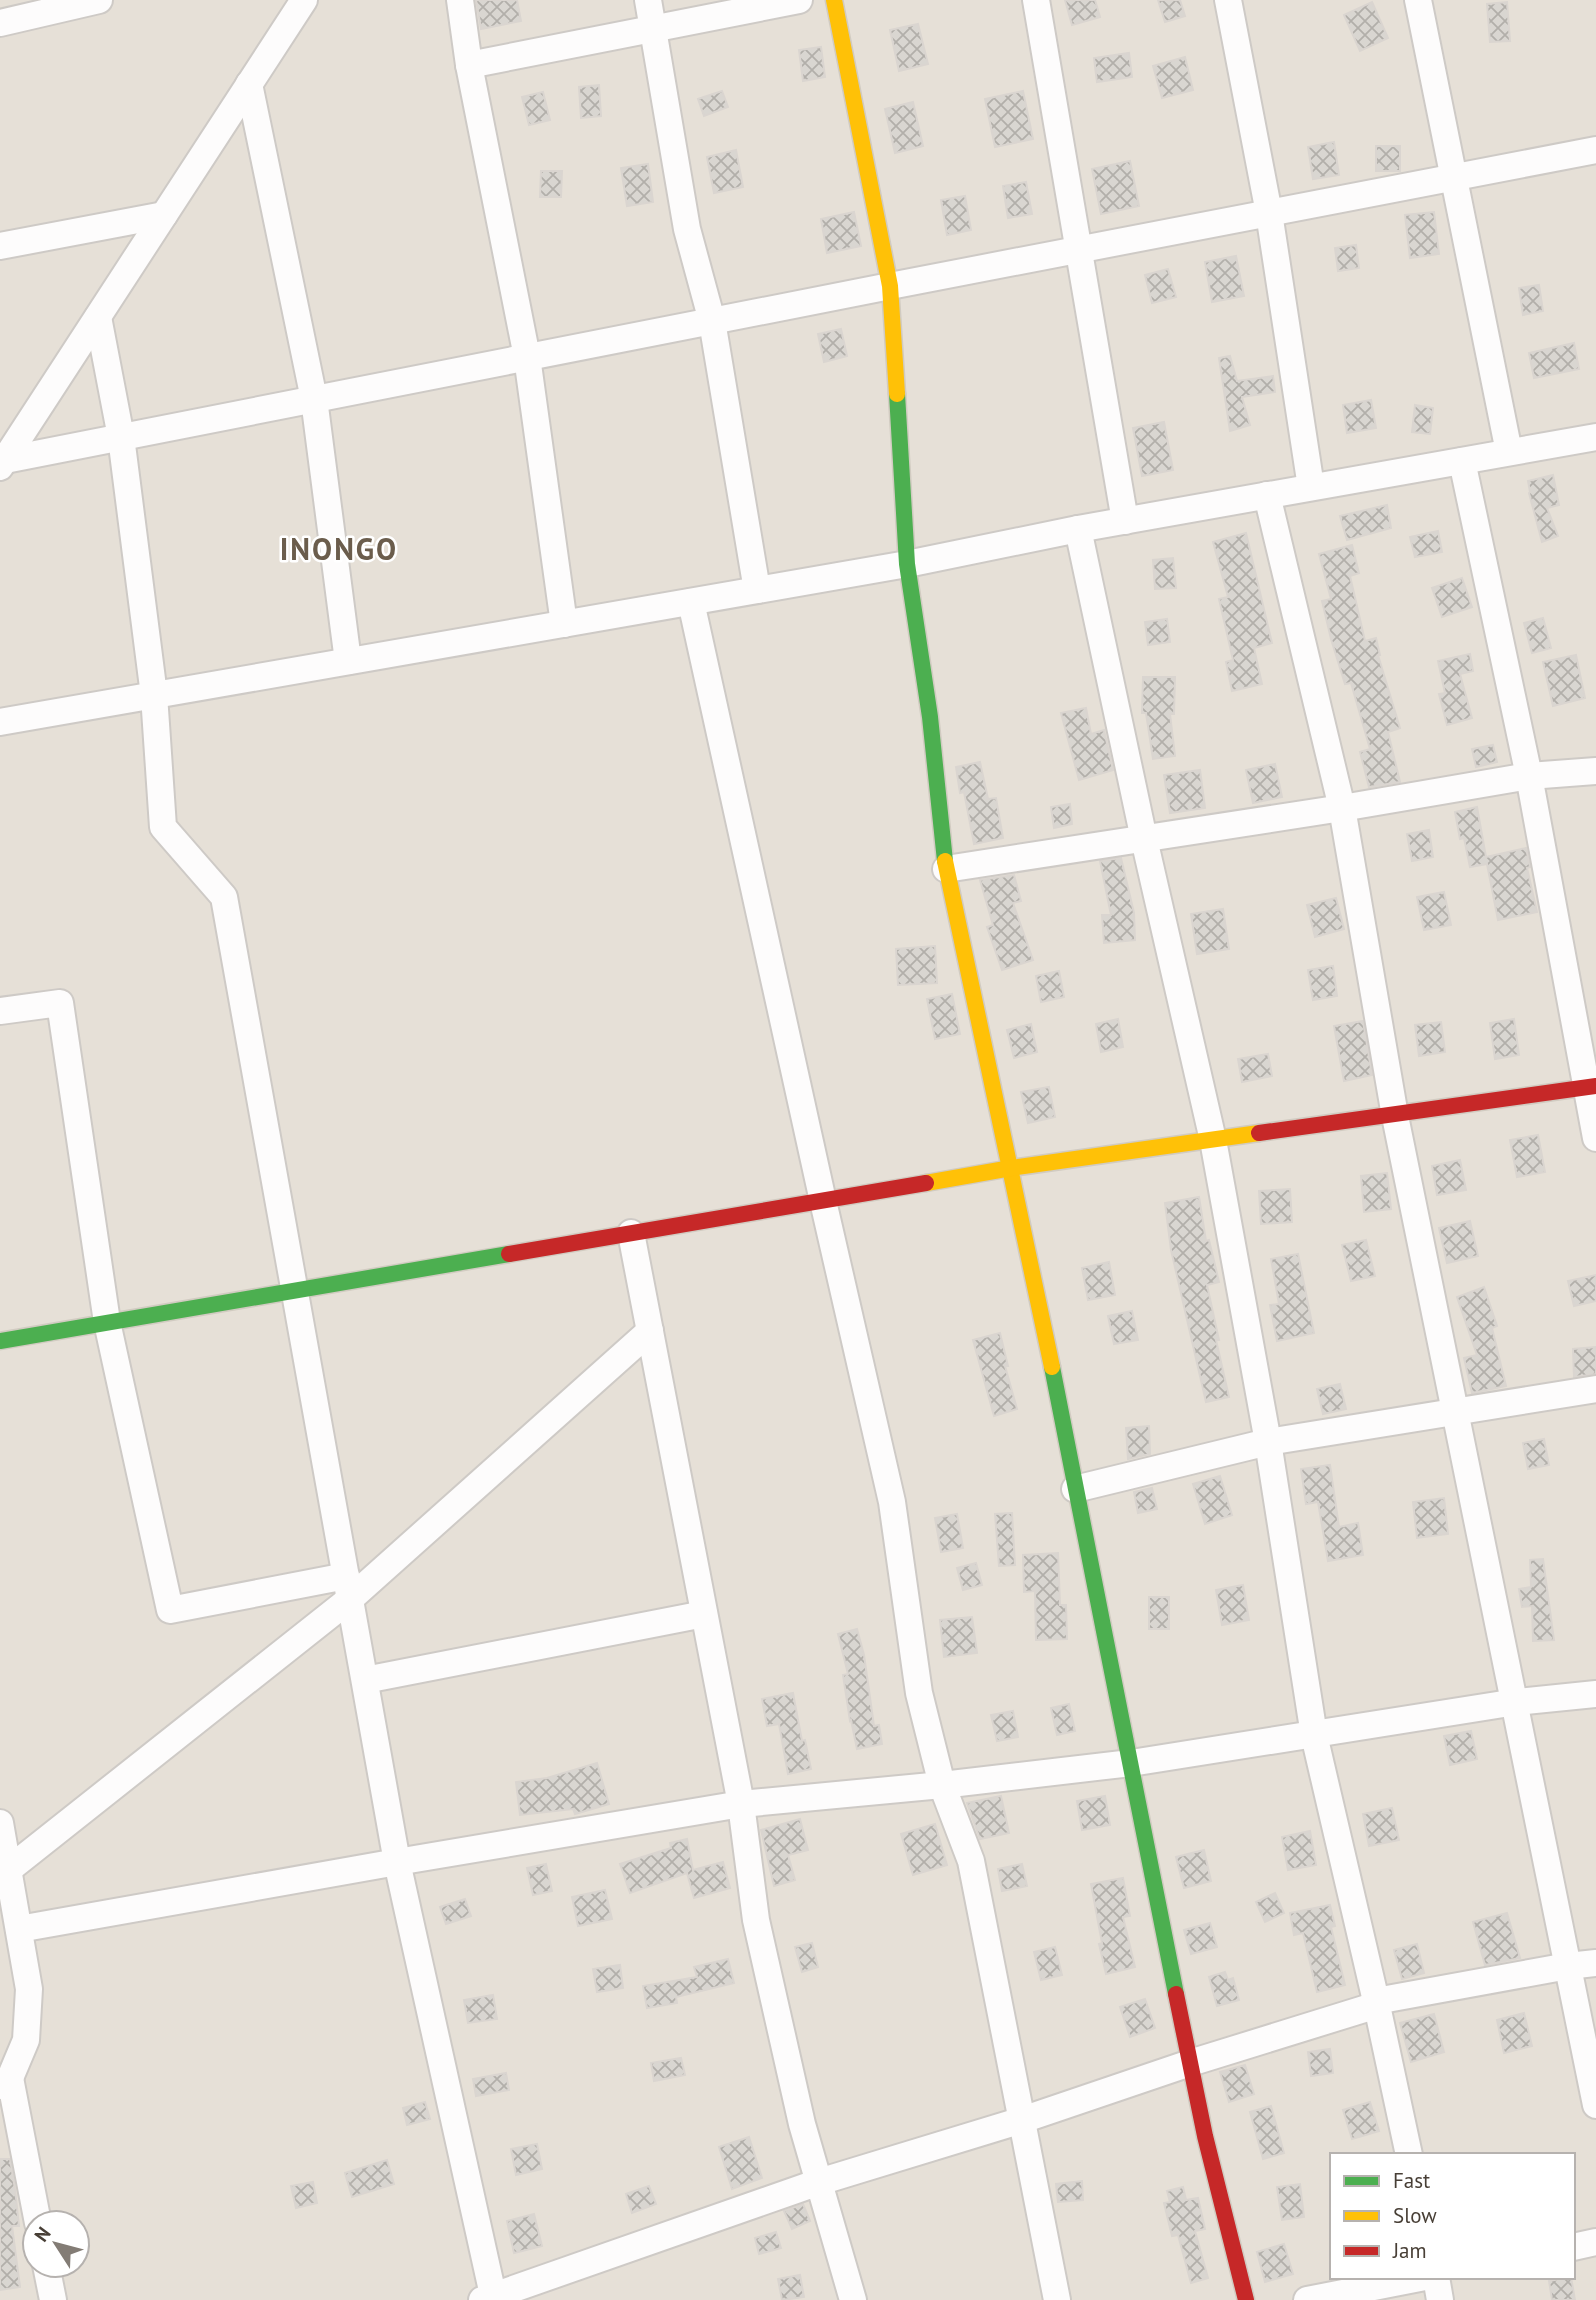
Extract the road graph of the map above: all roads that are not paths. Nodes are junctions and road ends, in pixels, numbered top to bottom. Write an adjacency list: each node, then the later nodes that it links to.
1 (99, 0): 10 (street)
2 (304, 0): 13 (street)
3 (460, 0): 12 (street)
4 (648, 0): 11 (street)
5 (799, 0): 11 (street)
6 (834, 0): 20 (street)
7 (1036, 0): 19 (street)
8 (1227, 0): 16 (street)
9 (1418, 0): 15 (street)
10 (0, 23)
11 (653, 29): 12 (street); 22 (street)
12 (469, 65): 23 (street)
13 (249, 85): 17 (street); 24 (street)
14 (1596, 150): 15 (street)
15 (1453, 178): 16 (street); 27 (street)
16 (1269, 213): 19 (street); 30 (street)
17 (164, 215): 18 (street); 21 (street)
18 (0, 246)
19 (1080, 249): 20 (street); 32 (street)
20 (890, 286): 22 (street); 34 (street)
21 (98, 317): 25 (street); 29 (street)
22 (712, 321): 23 (street); 35 (street)
23 (527, 357): 24 (street); 37 (street)
24 (314, 399): 25 (street); 38 (street)
25 (121, 437): 29 (street); 39 (street)
26 (1596, 437): 27 (street)
27 (1509, 452): 28 (street)
28 (1462, 461): 30 (street); 42 (street)
29 (2, 463)
30 (1311, 487): 31 (street)
31 (1268, 495): 32 (street); 43 (street)
32 (1125, 521): 33 (street)
33 (1078, 529): 34 (street); 44 (street)
34 (907, 564): 35 (street); 45 (street)
35 (757, 590): 36 (street)
36 (691, 602): 37 (street); 52 (street)
37 (564, 624): 38 (street)
38 (348, 661): 39 (street)
39 (154, 695): 40 (street); 54 (street)
40 (0, 722)
41 (1596, 771): 42 (street)
42 (1529, 776): 43 (street); 47 (street)
43 (1342, 808): 44 (street); 48 (street)
44 (1144, 839): 45 (street); 50 (street)
45 (946, 869): 51 (street)
46 (0, 1011): 55 (street)
47 (1591, 1087): 48 (street); 49 (street)
48 (1395, 1116): 50 (street); 59 (street)
49 (1596, 1138)
50 (1213, 1140): 51 (street); 60 (street)
51 (1011, 1168): 52 (street); 61 (street)
52 (822, 1201): 53 (street); 69 (street)
53 (631, 1233): 54 (street); 56 (street)
54 (295, 1291): 55 (street); 62 (street)
55 (107, 1322): 57 (street); 62 (street)
56 (650, 1331): 62 (street); 63 (street)
57 (0, 1341)
58 (1596, 1389): 59 (street)
59 (1455, 1412): 60 (street); 66 (street)
60 (1268, 1442): 61 (street); 67 (street)
61 (1075, 1489): 68 (street)
62 (348, 1587): 64 (street); 73 (street)
63 (704, 1614): 64 (street); 70 (street)
64 (365, 1681): 72 (street)
65 (1596, 1694): 66 (street)
66 (1516, 1702): 67 (street); 76 (street)
67 (1314, 1735): 68 (street); 77 (street)
68 (1130, 1763): 69 (street); 78 (street)
69 (942, 1785): 70 (street); 81 (street)
70 (741, 1804): 72 (street); 83 (street)
71 (0, 1823): 73 (street)
72 (397, 1862): 74 (street); 90 (street)
73 (8, 1870): 74 (street)
74 (19, 1929): 79 (street)
75 (1596, 1963): 76 (street)
76 (1568, 1966): 77 (street); 80 (street)
77 (1376, 2003): 78 (street); 82 (street)
78 (1190, 2063): 81 (street); 94 (street)
79 (5, 2082): 84 (street)
80 (1596, 2105)
81 (1022, 2120): 83 (street); 93 (street)
82 (1409, 2153)
83 (819, 2182): 90 (street); 92 (street)
84 (35, 2209)
85 (1596, 2242): 86 (street)
86 (1575, 2247)
87 (48, 2279): 91 (street)
88 (1414, 2279): 95 (street)
89 (1436, 2279): 96 (street)
90 (488, 2297)
91 (52, 2300)
92 (853, 2300)
93 (1057, 2300)
94 (1246, 2300)
95 (1307, 2300)
96 (1440, 2300)

